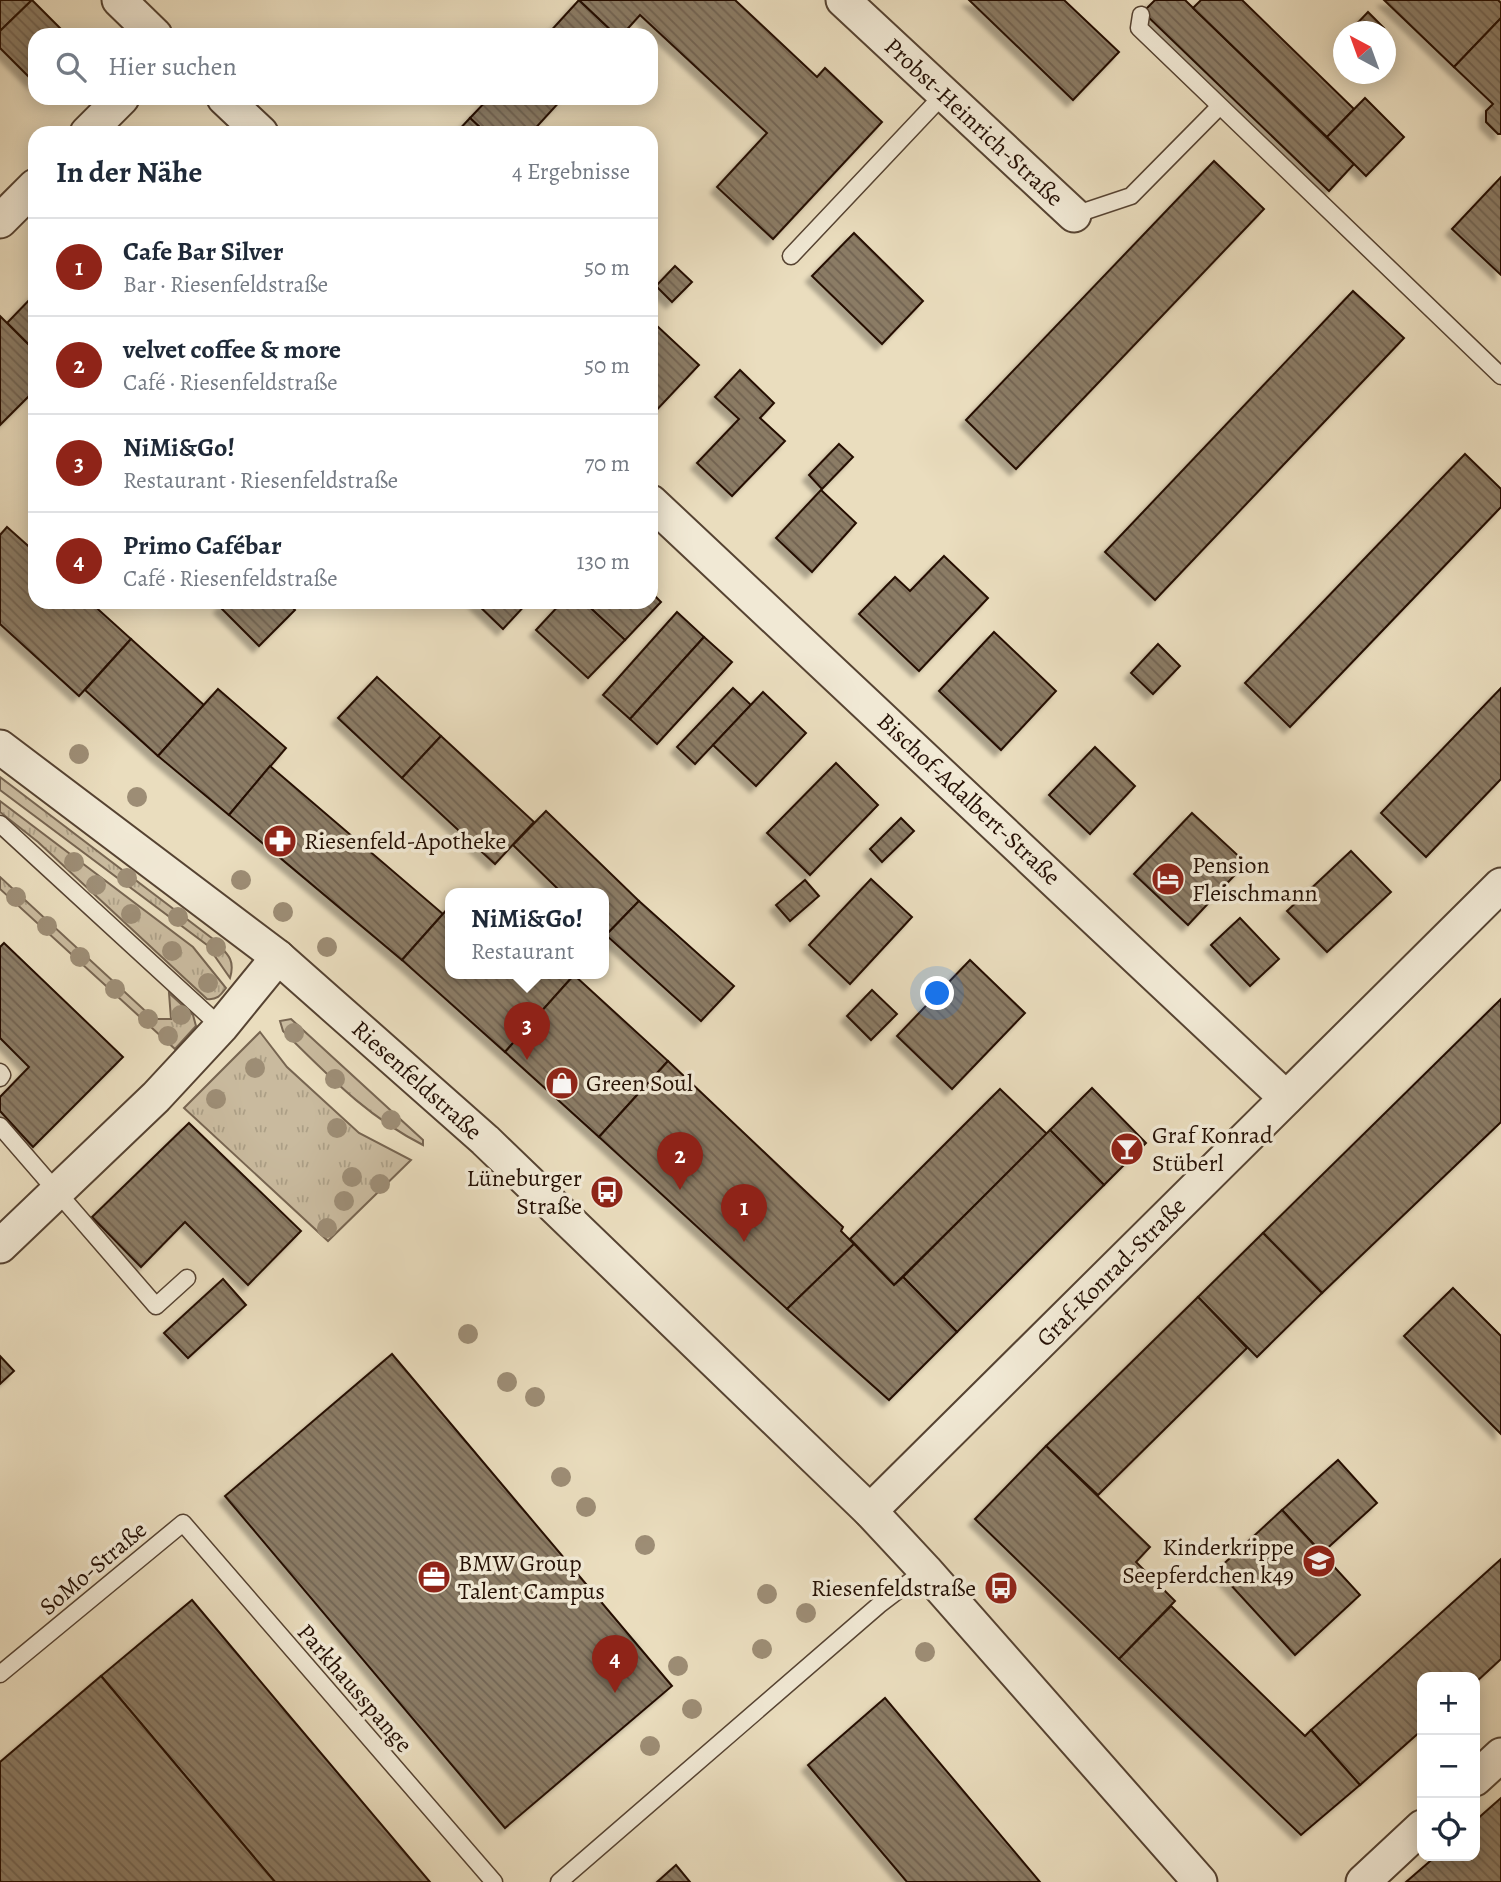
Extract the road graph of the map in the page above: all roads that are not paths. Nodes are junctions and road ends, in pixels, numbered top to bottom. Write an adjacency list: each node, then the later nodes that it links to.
1 (119, 0): 4 (street)
2 (843, 0): 5 (street, Probst-Heinrich-Straße)
3 (1141, 16): 8 (lane)
4 (148, 28)
5 (944, 94): 12 (street, Probst-Heinrich-Straße); 14 (lane)
6 (115, 105): 9 (street)
7 (231, 105): 10 (street)
8 (1219, 107): 12 (lane); 15 (lane)
9 (95, 126)
10 (254, 126)
11 (28, 193): 13 (street)
12 (1074, 215)
13 (0, 221)
14 (791, 256)
15 (1501, 376)
16 (658, 509): 24 (street, Bischof-Adalbert-Straße)
17 (0, 747): 20 (street, Riesenfeldstraße)
18 (0, 824): 21 (lane)
19 (1501, 885): 24 (street, Graf-Konrad-Straße)
20 (278, 957): 21 (street); 29 (street, Riesenfeldstraße)
21 (221, 1027): 26 (street)
22 (0, 1072): 23 (lane)
23 (0, 1078)
24 (1286, 1098): 29 (street, Graf-Konrad-Straße)
25 (0, 1126): 26 (lane)
26 (57, 1192): 27 (street); 28 (lane)
27 (0, 1246)
28 (187, 1278)
29 (870, 1511): 31 (street, Riesenfeldstraße)
30 (183, 1523): 32 (lane, SoMo-Straße); 36 (lane, Parkhausspange)
31 (925, 1570): 37 (lane); 38 (street, Riesenfeldstraße)
32 (0, 1674)
33 (1501, 1755): 34 (street)
34 (1480, 1774)
35 (1417, 1832): 39 (street)
36 (494, 1882)
37 (559, 1882)
38 (1200, 1882)
39 (1363, 1882)

